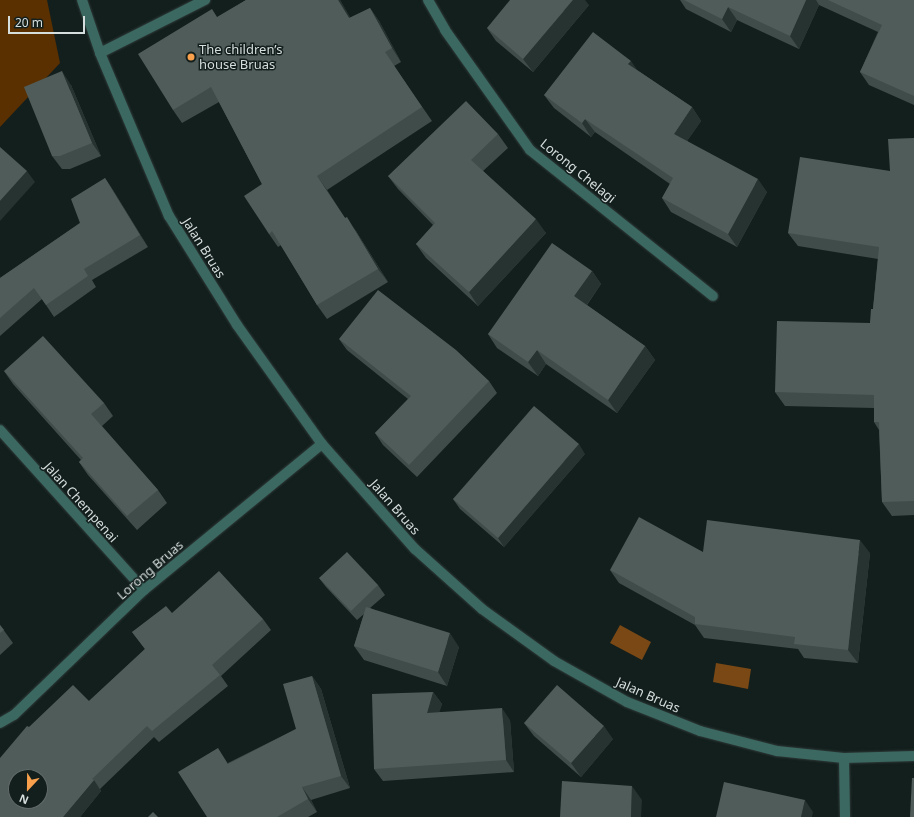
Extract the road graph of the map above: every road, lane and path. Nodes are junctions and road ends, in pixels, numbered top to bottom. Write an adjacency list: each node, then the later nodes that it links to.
1 (82, 0): 4 (street, Jalan Bruas)
2 (205, 0): 4 (street)
3 (428, 0): 5 (street, Lorong Chelagi)
4 (100, 53): 7 (street, Jalan Bruas)
5 (713, 296)
6 (0, 430): 8 (street, Jalan Chempenai)
7 (322, 444): 8 (street, Lorong Bruas); 11 (street, Jalan Bruas)
8 (144, 590): 9 (street, Lorong Bruas)
9 (0, 723)
10 (914, 756): 11 (street, Jalan Bruas)
11 (844, 758): 12 (street)
12 (845, 817)

